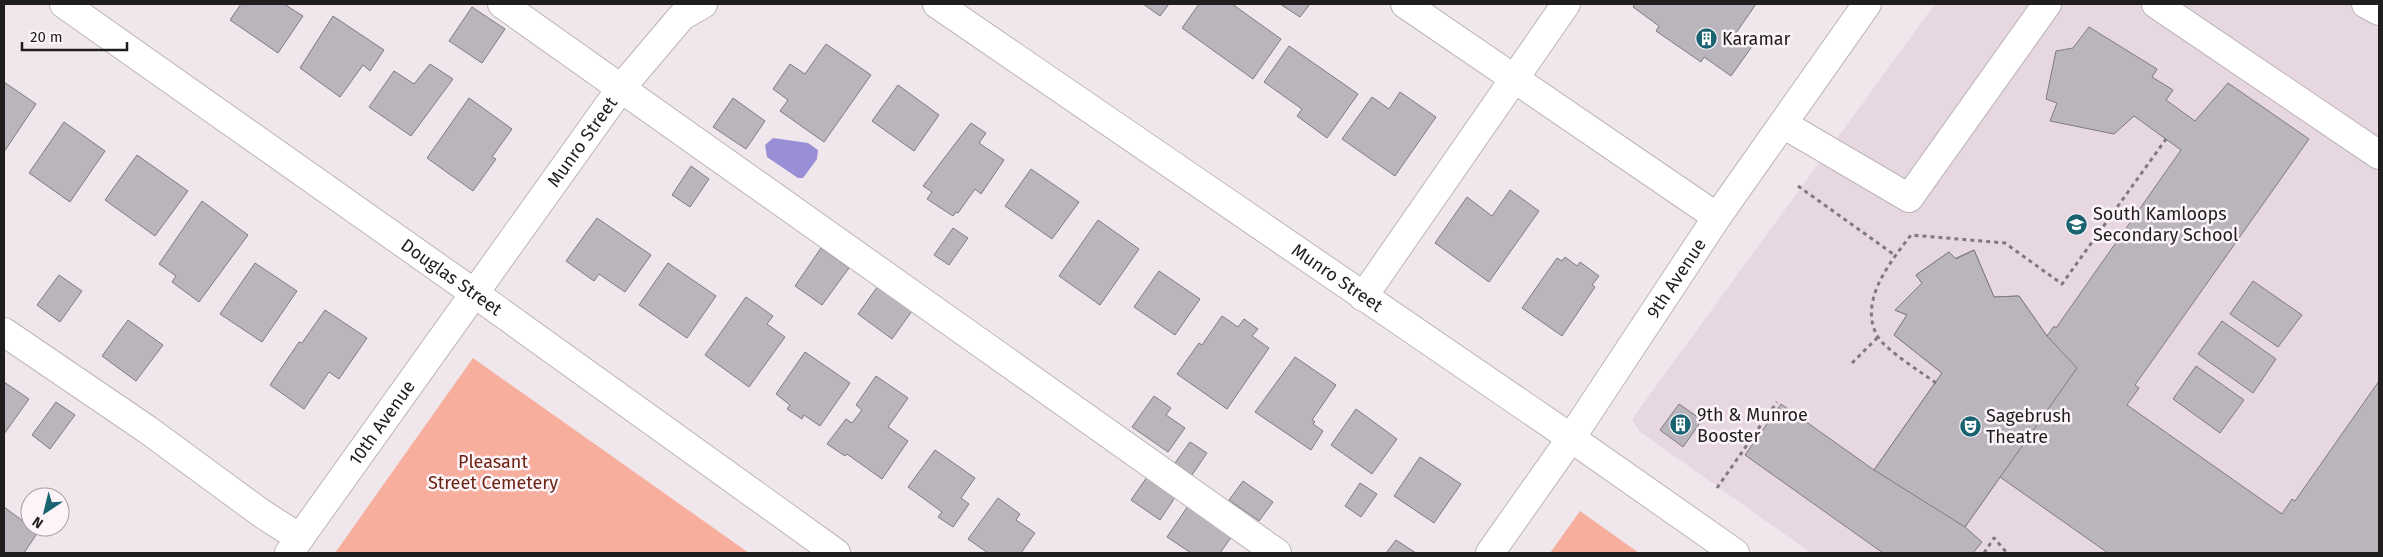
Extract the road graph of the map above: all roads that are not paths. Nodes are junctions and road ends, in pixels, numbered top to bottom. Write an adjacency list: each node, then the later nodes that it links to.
1 (64, 4): 17 (street, Douglas Street)
2 (502, 4): 13 (street)
3 (703, 4): 13 (street, Munro Street)
4 (937, 4): 18 (street, Munro Street)
5 (1405, 4): 12 (street)
6 (1566, 4): 12 (street)
7 (1867, 4): 14 (street, 9th Avenue)
8 (2046, 4): 14 (street)
9 (2156, 4): 15 (street)
10 (2366, 4): 11 (street)
11 (2379, 11)
12 (1514, 78): 16 (street); 18 (street)
13 (621, 88): 17 (street, Munro Street); 23 (street)
14 (1783, 124): 16 (street, 9th Avenue)
15 (2379, 154)
16 (1717, 217): 20 (street, 9th Avenue)
17 (474, 293): 21 (street, 10th Avenue); 22 (street, Douglas Street)
18 (1363, 297): 20 (street, Munro Street)
19 (4, 332): 21 (street)
20 (1571, 438): 24 (street, 9th Avenue); 25 (street, Munro Street)
21 (295, 546)
22 (836, 553)
23 (1277, 553)
24 (1490, 553)
25 (1735, 553)

